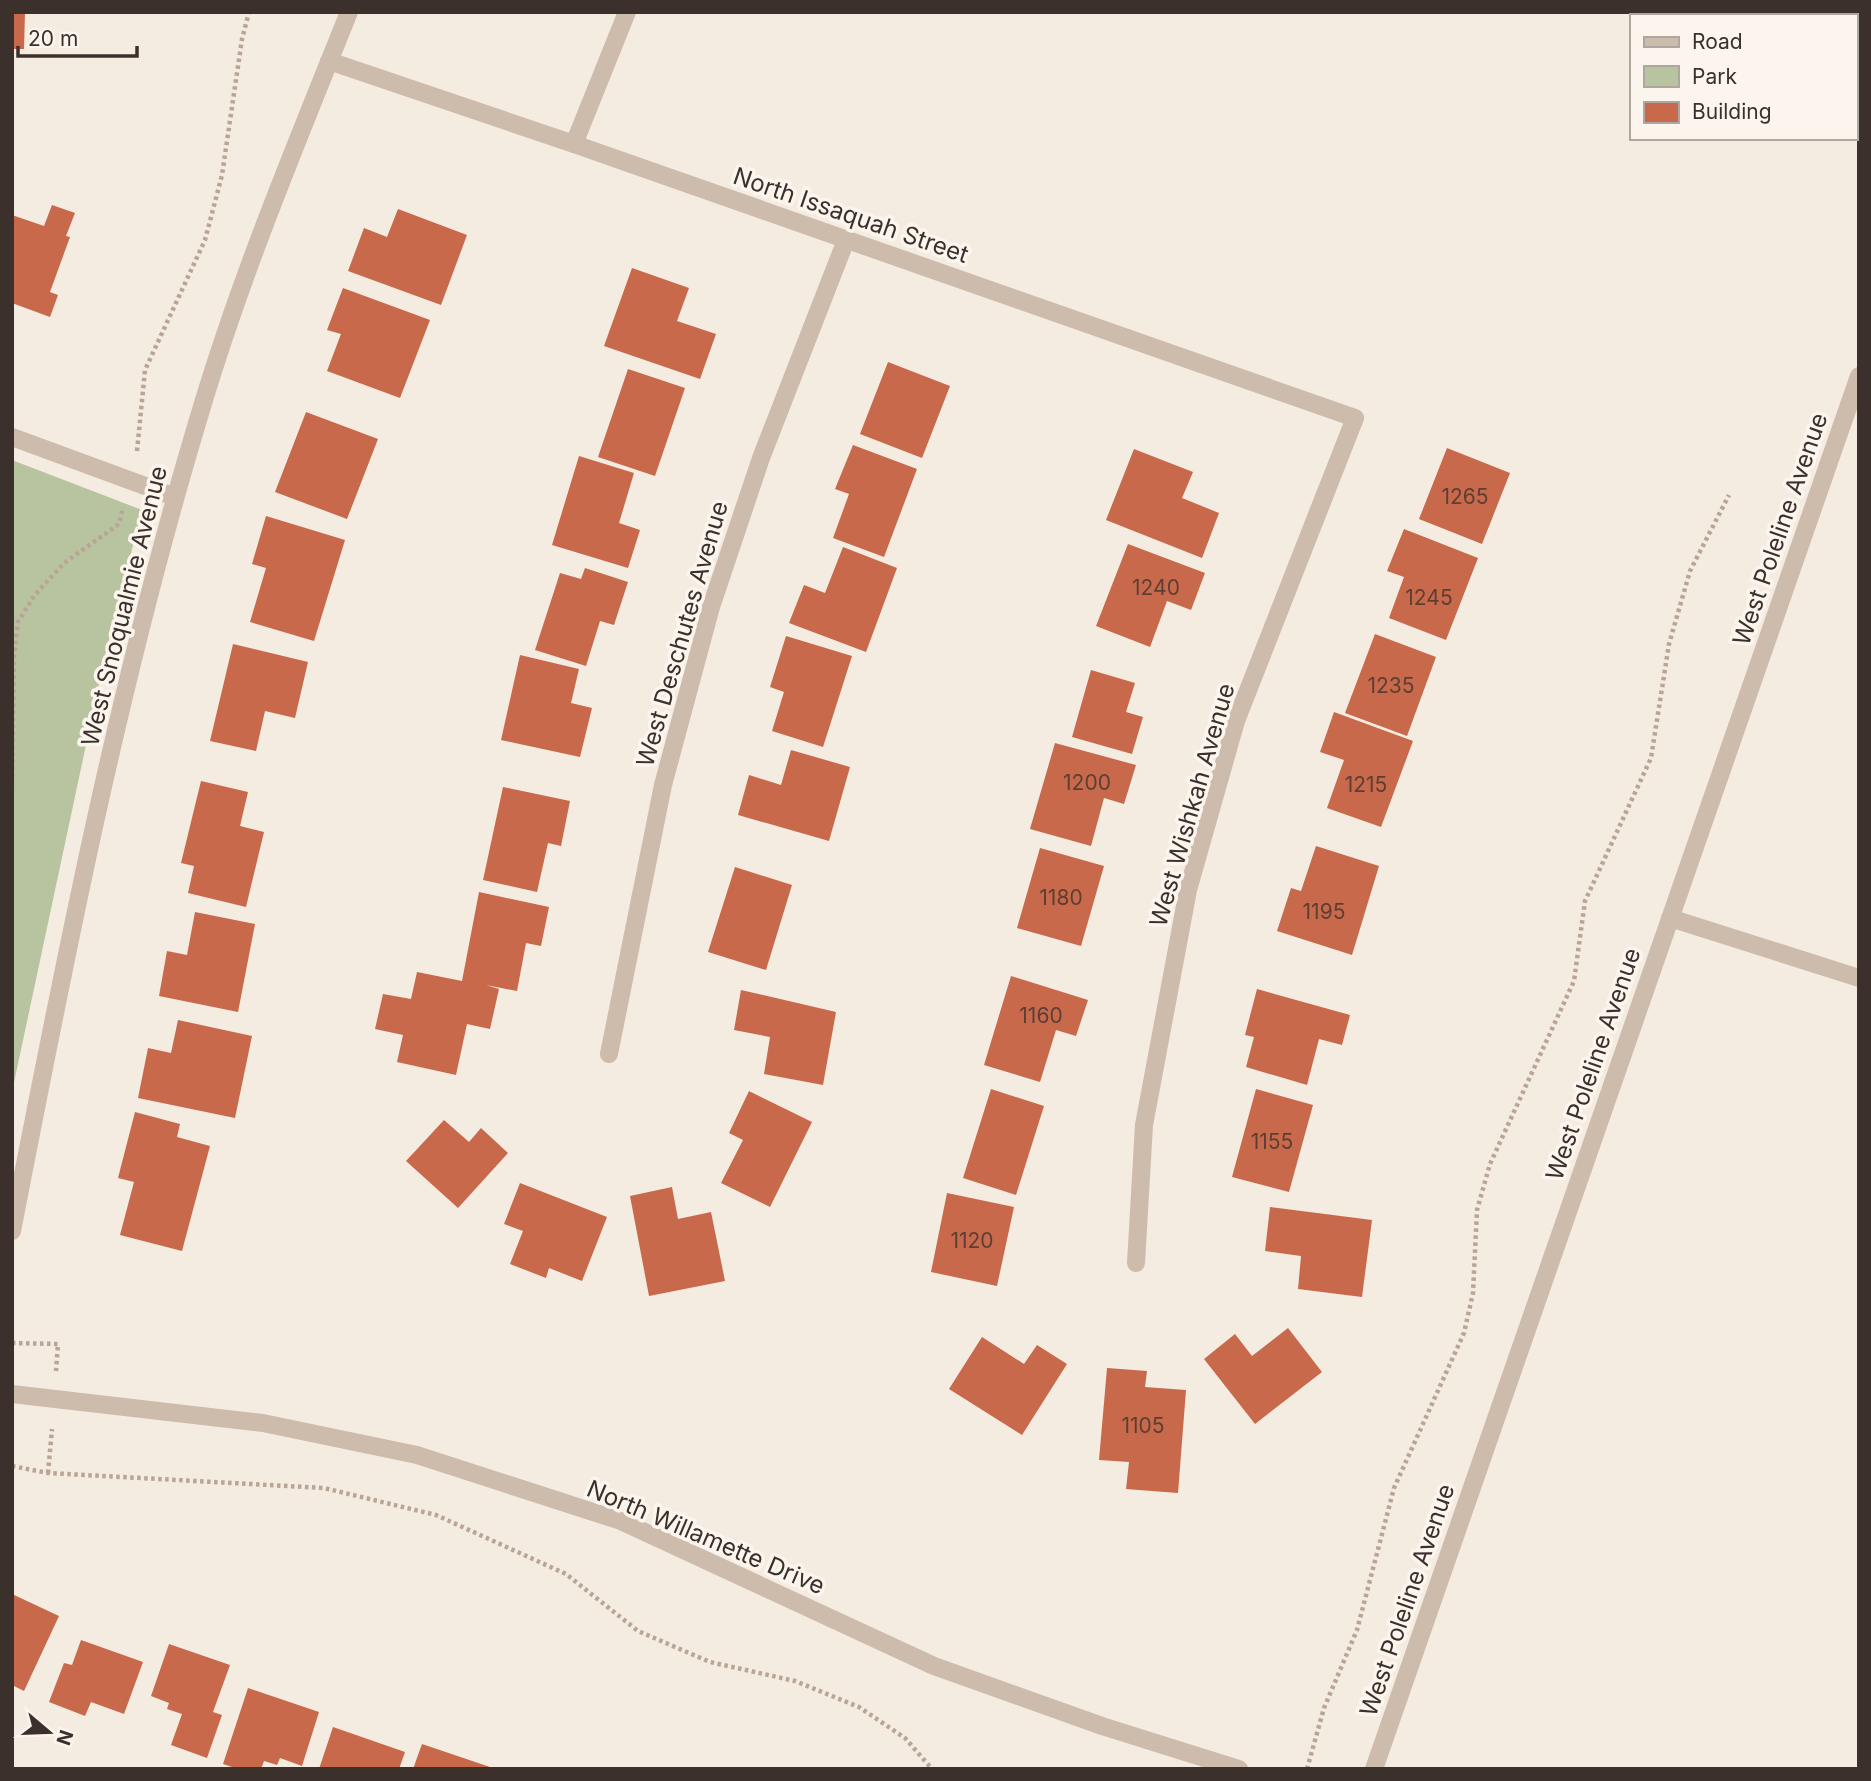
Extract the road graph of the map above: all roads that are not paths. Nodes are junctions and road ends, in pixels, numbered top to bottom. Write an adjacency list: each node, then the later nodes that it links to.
1 (349, 12): 3 (street, West Snoqualmie Avenue)
2 (627, 12): 4 (street)
3 (329, 61): 4 (street, North Issaquah Street); 9 (street, West Snoqualmie Avenue)
4 (574, 144): 5 (street, North Issaquah Street)
5 (846, 240): 7 (street, North Issaquah Street); 12 (street, West Deschutes Avenue)
6 (1859, 376): 10 (street, West Poleline Avenue)
7 (1355, 418): 14 (street, West Wishkah Avenue)
8 (12, 436): 9 (street)
9 (175, 497): 13 (street, West Snoqualmie Avenue)
10 (1670, 918): 11 (street); 17 (street, West Poleline Avenue)
11 (1859, 978)
12 (609, 1054)
13 (12, 1231)
14 (1136, 1263)
15 (12, 1394): 16 (street, North Willamette Drive)
16 (1239, 1769)
17 (1374, 1769)

